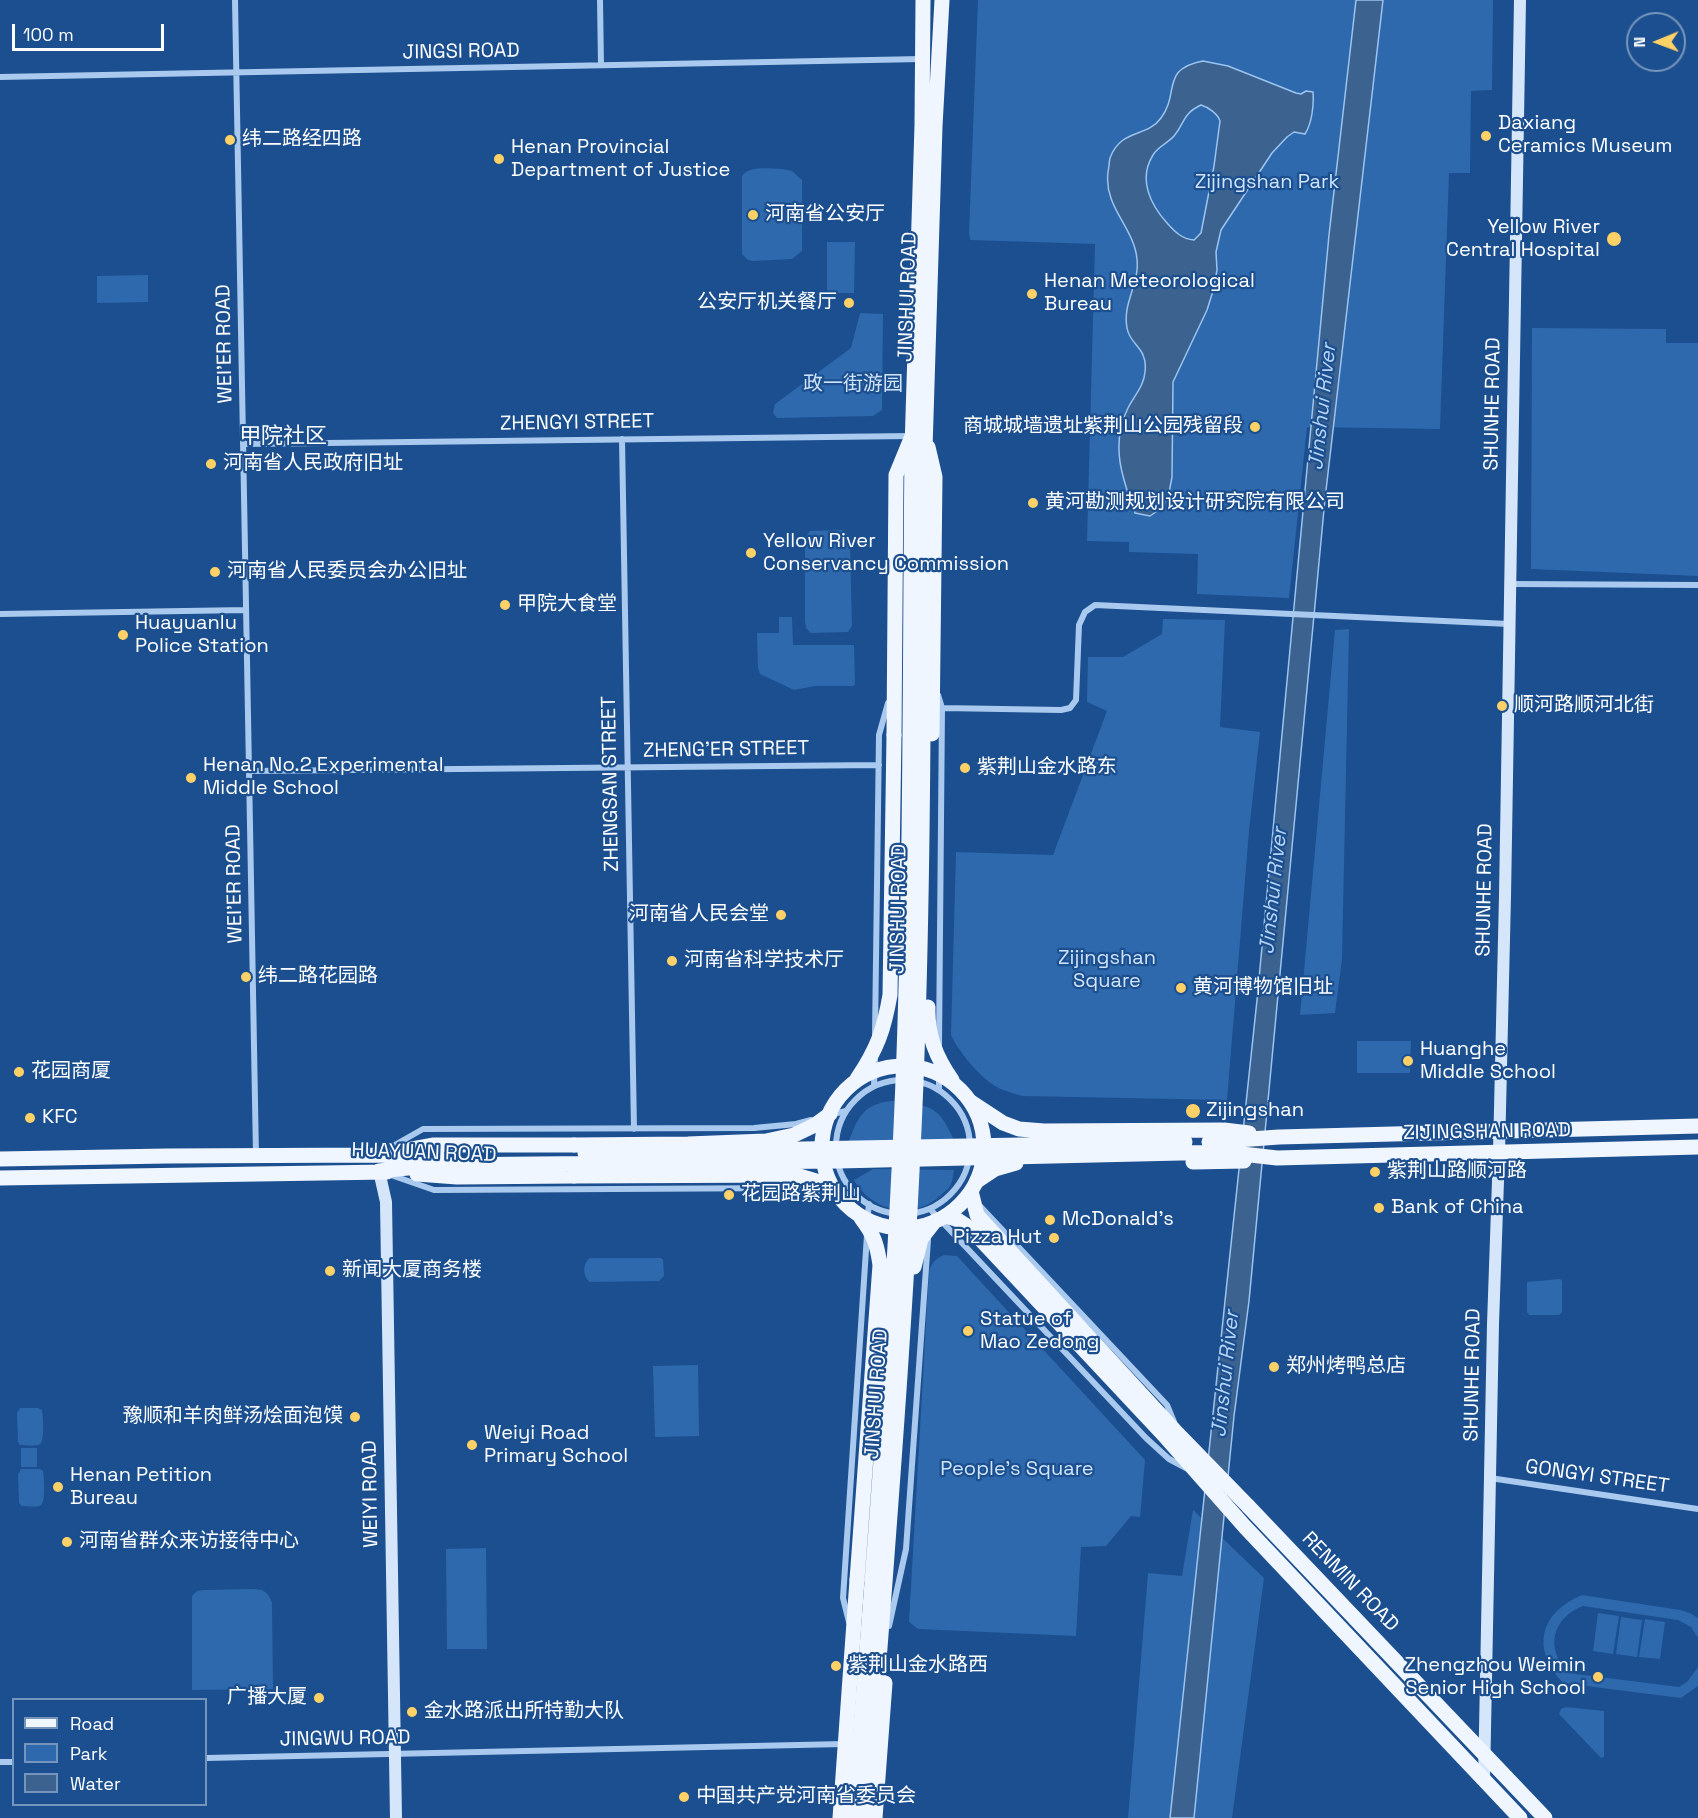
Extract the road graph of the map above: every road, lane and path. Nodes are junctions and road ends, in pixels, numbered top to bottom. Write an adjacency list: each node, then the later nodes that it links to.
1 (235, 0): 8 (street, WEI'ER ROAD)
2 (600, 0): 7 (street)
3 (923, 0): 6 (main road, JINSHUI ROAD)
4 (942, 0): 11 (main road, JINSHUI ROAD)
5 (1520, 0): 13 (street, SHUNHE ROAD)
6 (922, 59): 7 (street, JINGSI ROAD); 11 (main road, JINSHUI ROAD)
7 (601, 65): 8 (street, JINGSI ROAD)
8 (236, 72): 9 (street, JINGSI ROAD); 12 (street, WEI'ER ROAD)
9 (0, 77)
10 (622, 439): 11 (street, ZHENGYI STREET); 12 (street, ZHENGYI STREET); 22 (street, ZHENGSAN STREET)
11 (919, 443): 18 (main road); 19 (main road); 60 (main road, JINSHUI ROAD, bridge); 61 (main road, JINSHUI ROAD, bridge)
12 (243, 444): 15 (street, WEI'ER ROAD)
13 (1509, 584): 14 (street); 17 (street, SHUNHE ROAD)
14 (1698, 585)
15 (246, 610): 16 (street); 23 (street, WEI'ER ROAD)
16 (0, 614)
17 (1509, 624): 20 (street); 33 (street, SHUNHE ROAD)
18 (932, 680): 20 (street); 25 (main road, bridge)
19 (894, 683): 21 (street); 24 (main road, bridge)
20 (942, 708): 27 (street)
21 (879, 765): 22 (street, ZHENG'ER STREET); 26 (street)
22 (627, 768): 23 (street, ZHENG'ER STREET); 32 (street, ZHENGSAN STREET)
23 (249, 771): 38 (street, WEI'ER ROAD)
24 (856, 1081): 25 (main road, bridge); 30 (main road, bridge)
25 (955, 1084): 28 (main road, bridge)
26 (874, 1086): 27 (street); 29 (street)
27 (939, 1089): 36 (street)
28 (971, 1102): 34 (main road); 44 (main road, bridge)
29 (846, 1111): 32 (street); 40 (street)
30 (830, 1114): 39 (main road, HUAYUAN ROAD, bridge); 46 (main road, bridge)
31 (1698, 1126): 33 (main road, ZIJINGSHAN ROAD)
32 (634, 1129): 39 (street)
33 (1500, 1132): 34 (main road, ZIJINGSHAN ROAD); 37 (street, SHUNHE ROAD)
34 (1223, 1146): 36 (main road); 37 (main road, ZIJINGSHAN ROAD); 44 (main road)
35 (1698, 1147): 37 (main road, ZIJINGSHAN ROAD)
36 (970, 1152): 40 (main road); 44 (street)
37 (1499, 1152): 49 (street, SHUNHE ROAD)
38 (256, 1155): 39 (main road, HUAYUAN ROAD); 41 (main road, HUAYUAN ROAD)
39 (379, 1155): 40 (main road)
40 (837, 1155): 42 (main road); 45 (street)
41 (0, 1159)
42 (379, 1171): 43 (main road, HUAYUAN ROAD); 45 (street); 46 (main road, HUAYUAN ROAD, bridge); 54 (street, WEIYI ROAD)
43 (0, 1178)
44 (969, 1185): 48 (main road, bridge); 55 (main road, RENMIN ROAD, bridge)
45 (857, 1195): 47 (street)
46 (840, 1197): 47 (main road, bridge)
47 (863, 1209): 48 (main road, bridge); 52 (street); 52 (main road, bridge)
48 (937, 1215): 51 (street); 51 (main road, bridge); 57 (main road, RENMIN ROAD)
49 (1491, 1478): 50 (street, GONGYI STREET); 55 (street, SHUNHE ROAD)
50 (1698, 1509)
51 (888, 1626): 62 (main road)
52 (853, 1639): 53 (main road)
53 (845, 1744): 54 (street, JINGWU ROAD); 59 (main road)
54 (395, 1754): 56 (street, JINGWU ROAD); 58 (street, WEIYI ROAD)
55 (1485, 1754): 57 (street, SHUNHE ROAD); 64 (main road, RENMIN ROAD)
56 (207, 1758)
57 (1484, 1780): 63 (main road, RENMIN ROAD)
58 (396, 1818)
59 (840, 1818)
60 (854, 1818)
61 (867, 1818)
62 (875, 1818)
63 (1520, 1818)
64 (1545, 1818)

